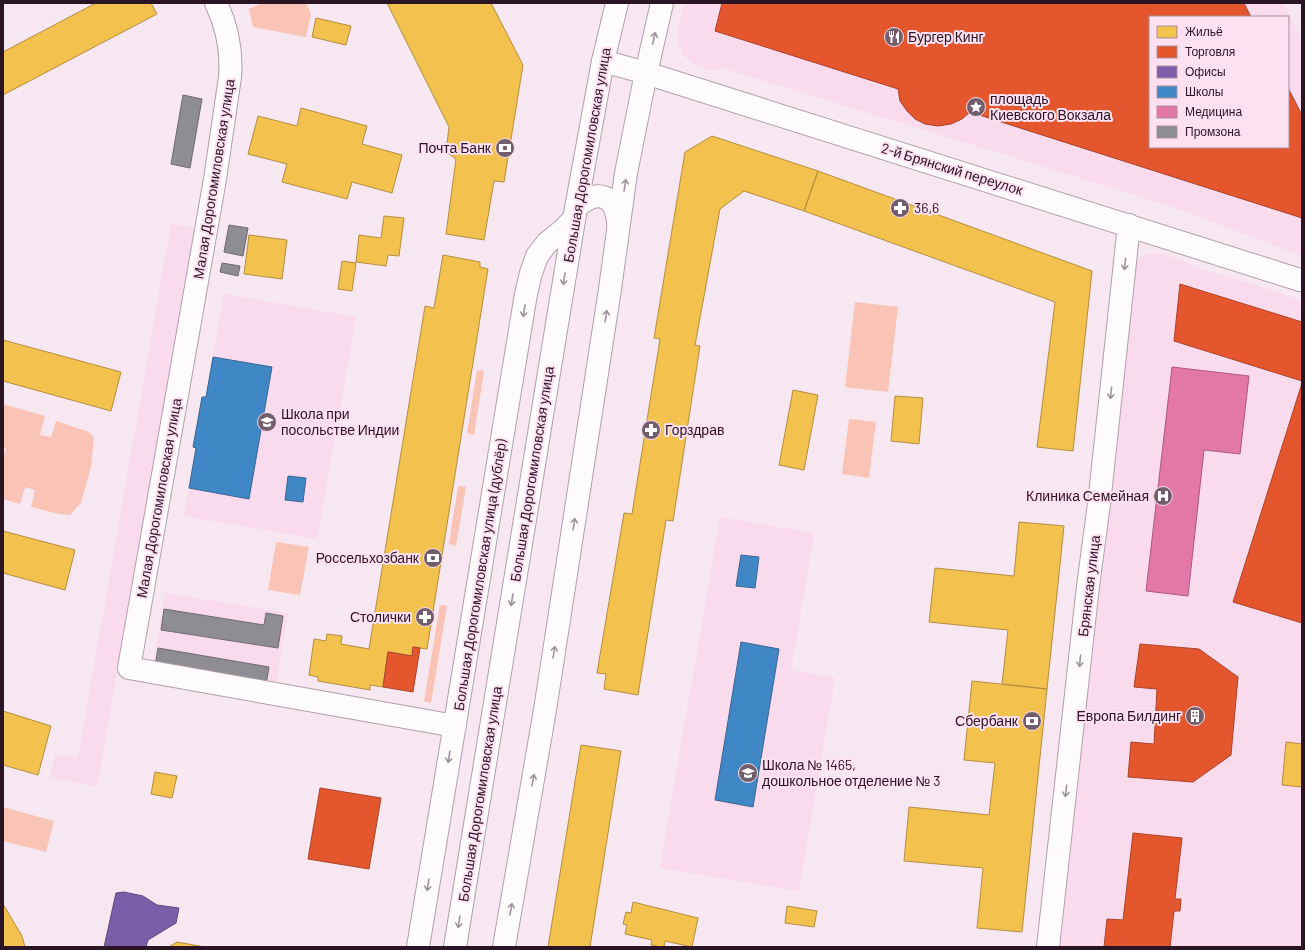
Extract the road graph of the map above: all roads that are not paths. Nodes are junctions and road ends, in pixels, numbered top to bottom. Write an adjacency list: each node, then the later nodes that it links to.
1 (216, 3): 10 (street, Малая Дорогомиловская улица)
2 (617, 3): 4 (street, Большая Дорогомиловская улица)
3 (662, 3): 5 (street, one-way to 3)
4 (604, 61): 5 (street, 2-й Брянский переулок); 6 (street, Большая Дорогомиловская улица)
5 (646, 73): 7 (street, one-way to 5); 8 (street, 2-й Брянский переулок)
6 (575, 214): 7 (street, Большая Дорогомиловская улица (дублёр)); 10 (street, Большая Дорогомиловская улица (дублёр), one-way to 10); 12 (street, Большая Дорогомиловская улица, one-way to 12)
7 (618, 223): 13 (street, one-way to 7)
8 (1129, 225): 9 (street, 2-й Брянский переулок); 14 (street, Брянская улица, one-way to 14)
9 (1301, 280)
10 (454, 726): 11 (street, Большая Дорогомиловская улица (дублёр), one-way to 11)
11 (418, 947)
12 (455, 947)
13 (504, 947)
14 (1048, 947)

